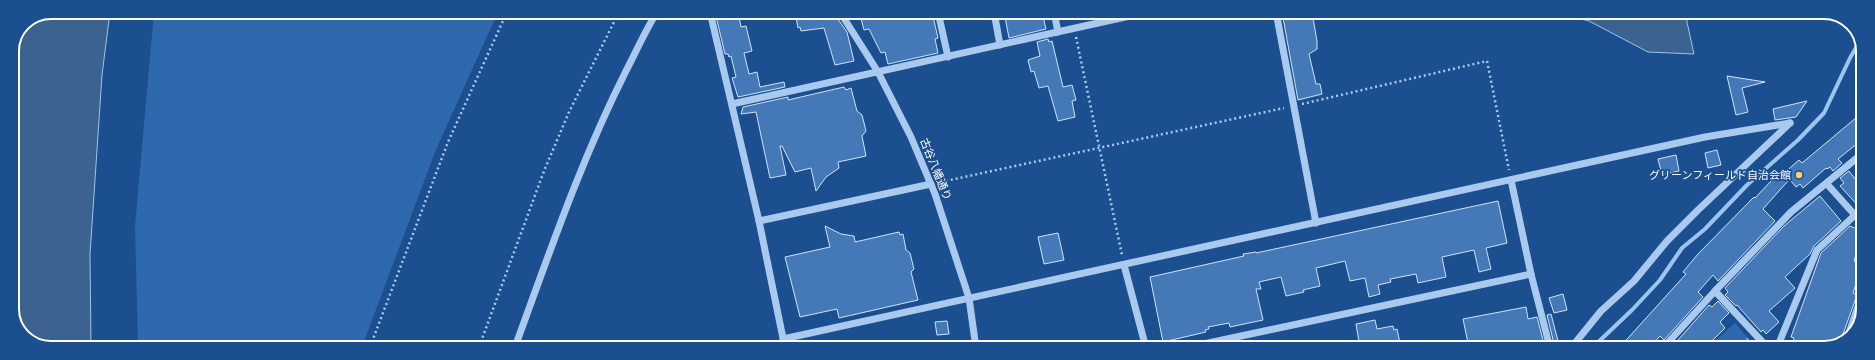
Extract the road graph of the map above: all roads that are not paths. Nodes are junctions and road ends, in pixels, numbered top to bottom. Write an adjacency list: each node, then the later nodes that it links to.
1 (653, 19): 28 (street)
2 (712, 19): 13 (street)
3 (844, 19): 12 (street, 古谷八幡通り)
4 (940, 19): 11 (street)
5 (995, 19): 10 (street)
6 (1055, 19): 9 (street)
7 (1107, 19): 9 (street)
8 (1277, 19): 20 (street)
9 (1058, 32): 10 (street)
10 (1000, 45): 11 (street)
11 (948, 57): 12 (street)
12 (878, 72): 13 (street); 16 (street, 古谷八幡通り)
13 (732, 104): 19 (street)
14 (1856, 158): 17 (street)
15 (1511, 180): 20 (street); 22 (street); 33 (street)
16 (930, 184): 19 (street); 24 (street, 古谷八幡通り)
17 (1827, 184): 18 (street); 23 (street)
18 (1854, 216): 36 (street)
19 (759, 221): 27 (street)
20 (1316, 223): 21 (street)
21 (1124, 265): 24 (street); 30 (street)
22 (1531, 274): 31 (street); 32 (street)
23 (1715, 291): 34 (street); 35 (street)
24 (969, 298): 27 (street); 29 (street, 古谷八幡通り)
25 (1856, 313): 26 (street)
26 (1852, 325)
27 (783, 339)
28 (518, 341)
29 (975, 341)
30 (1144, 341)
31 (1218, 341)
32 (1548, 341)
33 (1576, 341)
34 (1669, 341)
35 (1761, 341)
36 (1780, 341)

